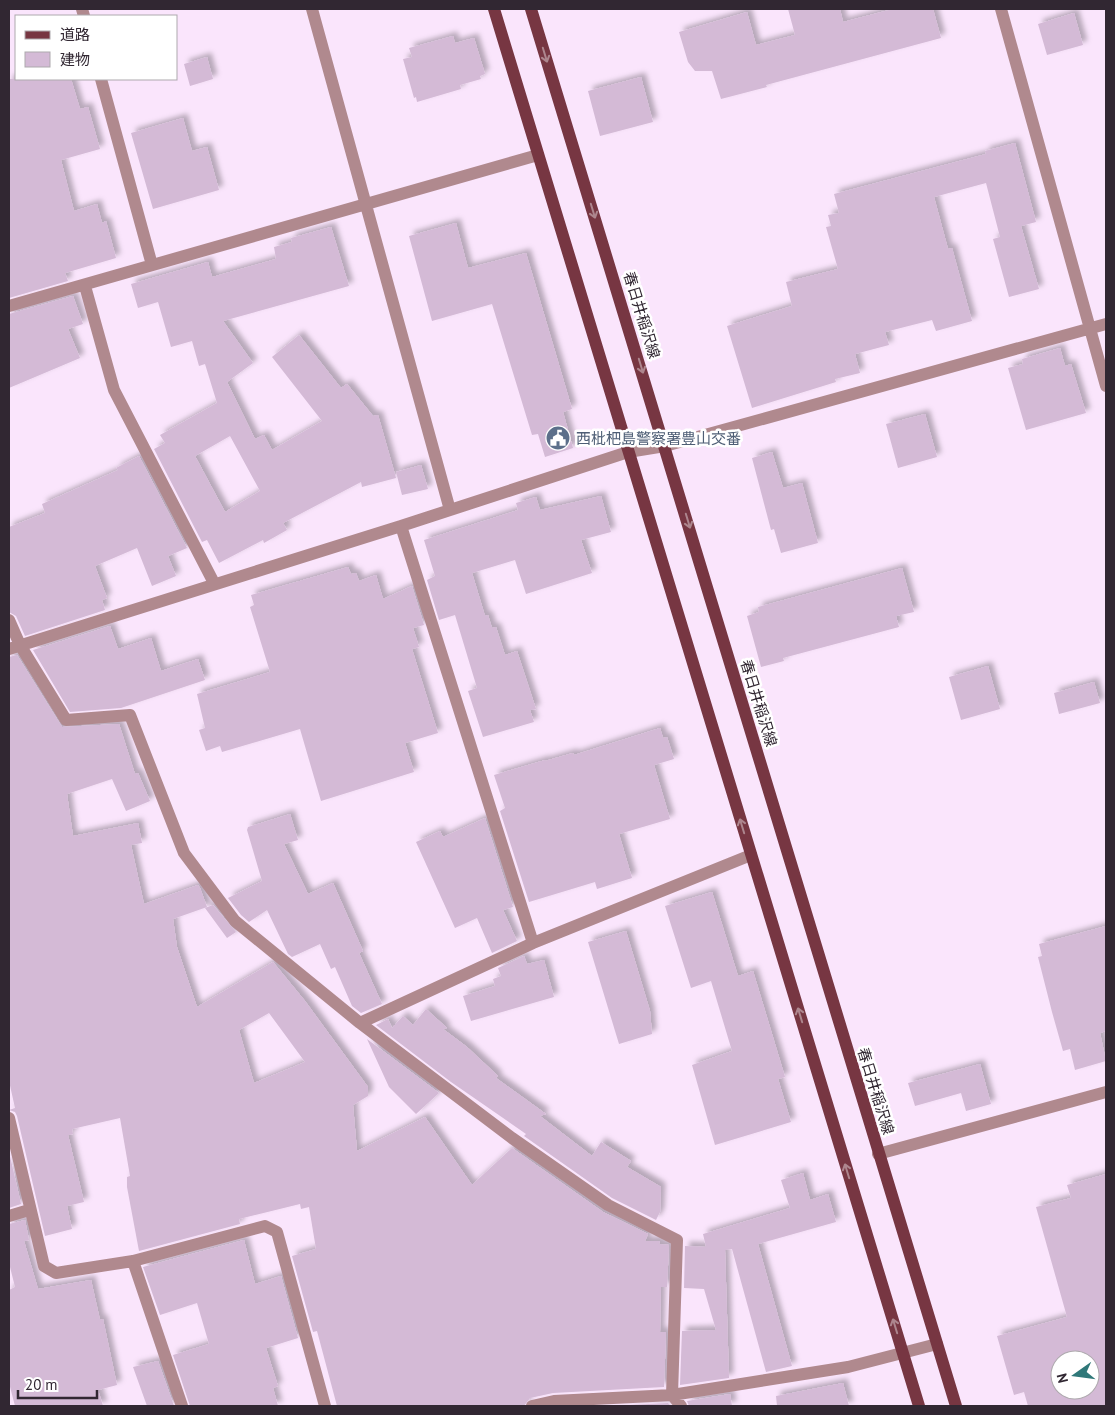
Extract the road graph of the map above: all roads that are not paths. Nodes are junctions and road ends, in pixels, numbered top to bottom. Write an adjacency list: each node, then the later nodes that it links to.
1 (312, 9): 7 (street)
2 (494, 9): 6 (main road)
3 (530, 9): 14 (main road, 春日井稲沢線, one-way to 14)
4 (1001, 9): 12 (street)
5 (101, 80): 8 (street)
6 (538, 155): 7 (street); 15 (main road)
7 (367, 205): 8 (street); 16 (street)
8 (152, 266): 9 (street)
9 (85, 286): 10 (street); 18 (street)
10 (9, 306)
11 (1106, 324): 12 (street)
12 (1090, 329): 13 (street); 14 (street)
13 (1106, 386)
14 (665, 446): 15 (street); 26 (main road, 春日井稲沢線, one-way to 26)
15 (628, 452): 16 (street); 21 (main road, one-way to 15)
16 (450, 510): 17 (street)
17 (401, 526): 18 (street); 22 (street)
18 (214, 583): 20 (street)
19 (9, 620): 20 (street)
20 (14, 647): 23 (street)
21 (751, 855): 22 (street); 31 (main road, one-way to 21)
22 (533, 943): 23 (street)
23 (360, 1023): 32 (street)
24 (1106, 1092): 26 (street)
25 (9, 1118): 27 (street)
26 (878, 1154): 30 (main road, 春日井稲沢線)
27 (29, 1210): 28 (street); 29 (street)
28 (9, 1216)
29 (133, 1261): 33 (street); 34 (street)
30 (937, 1344): 31 (street); 38 (main road, 春日井稲沢線)
31 (902, 1352): 32 (street); 37 (main road)
32 (672, 1395): 35 (street); 36 (street)
33 (182, 1406)
34 (324, 1406)
35 (532, 1406)
36 (681, 1406)
37 (919, 1406)
38 (956, 1406)

